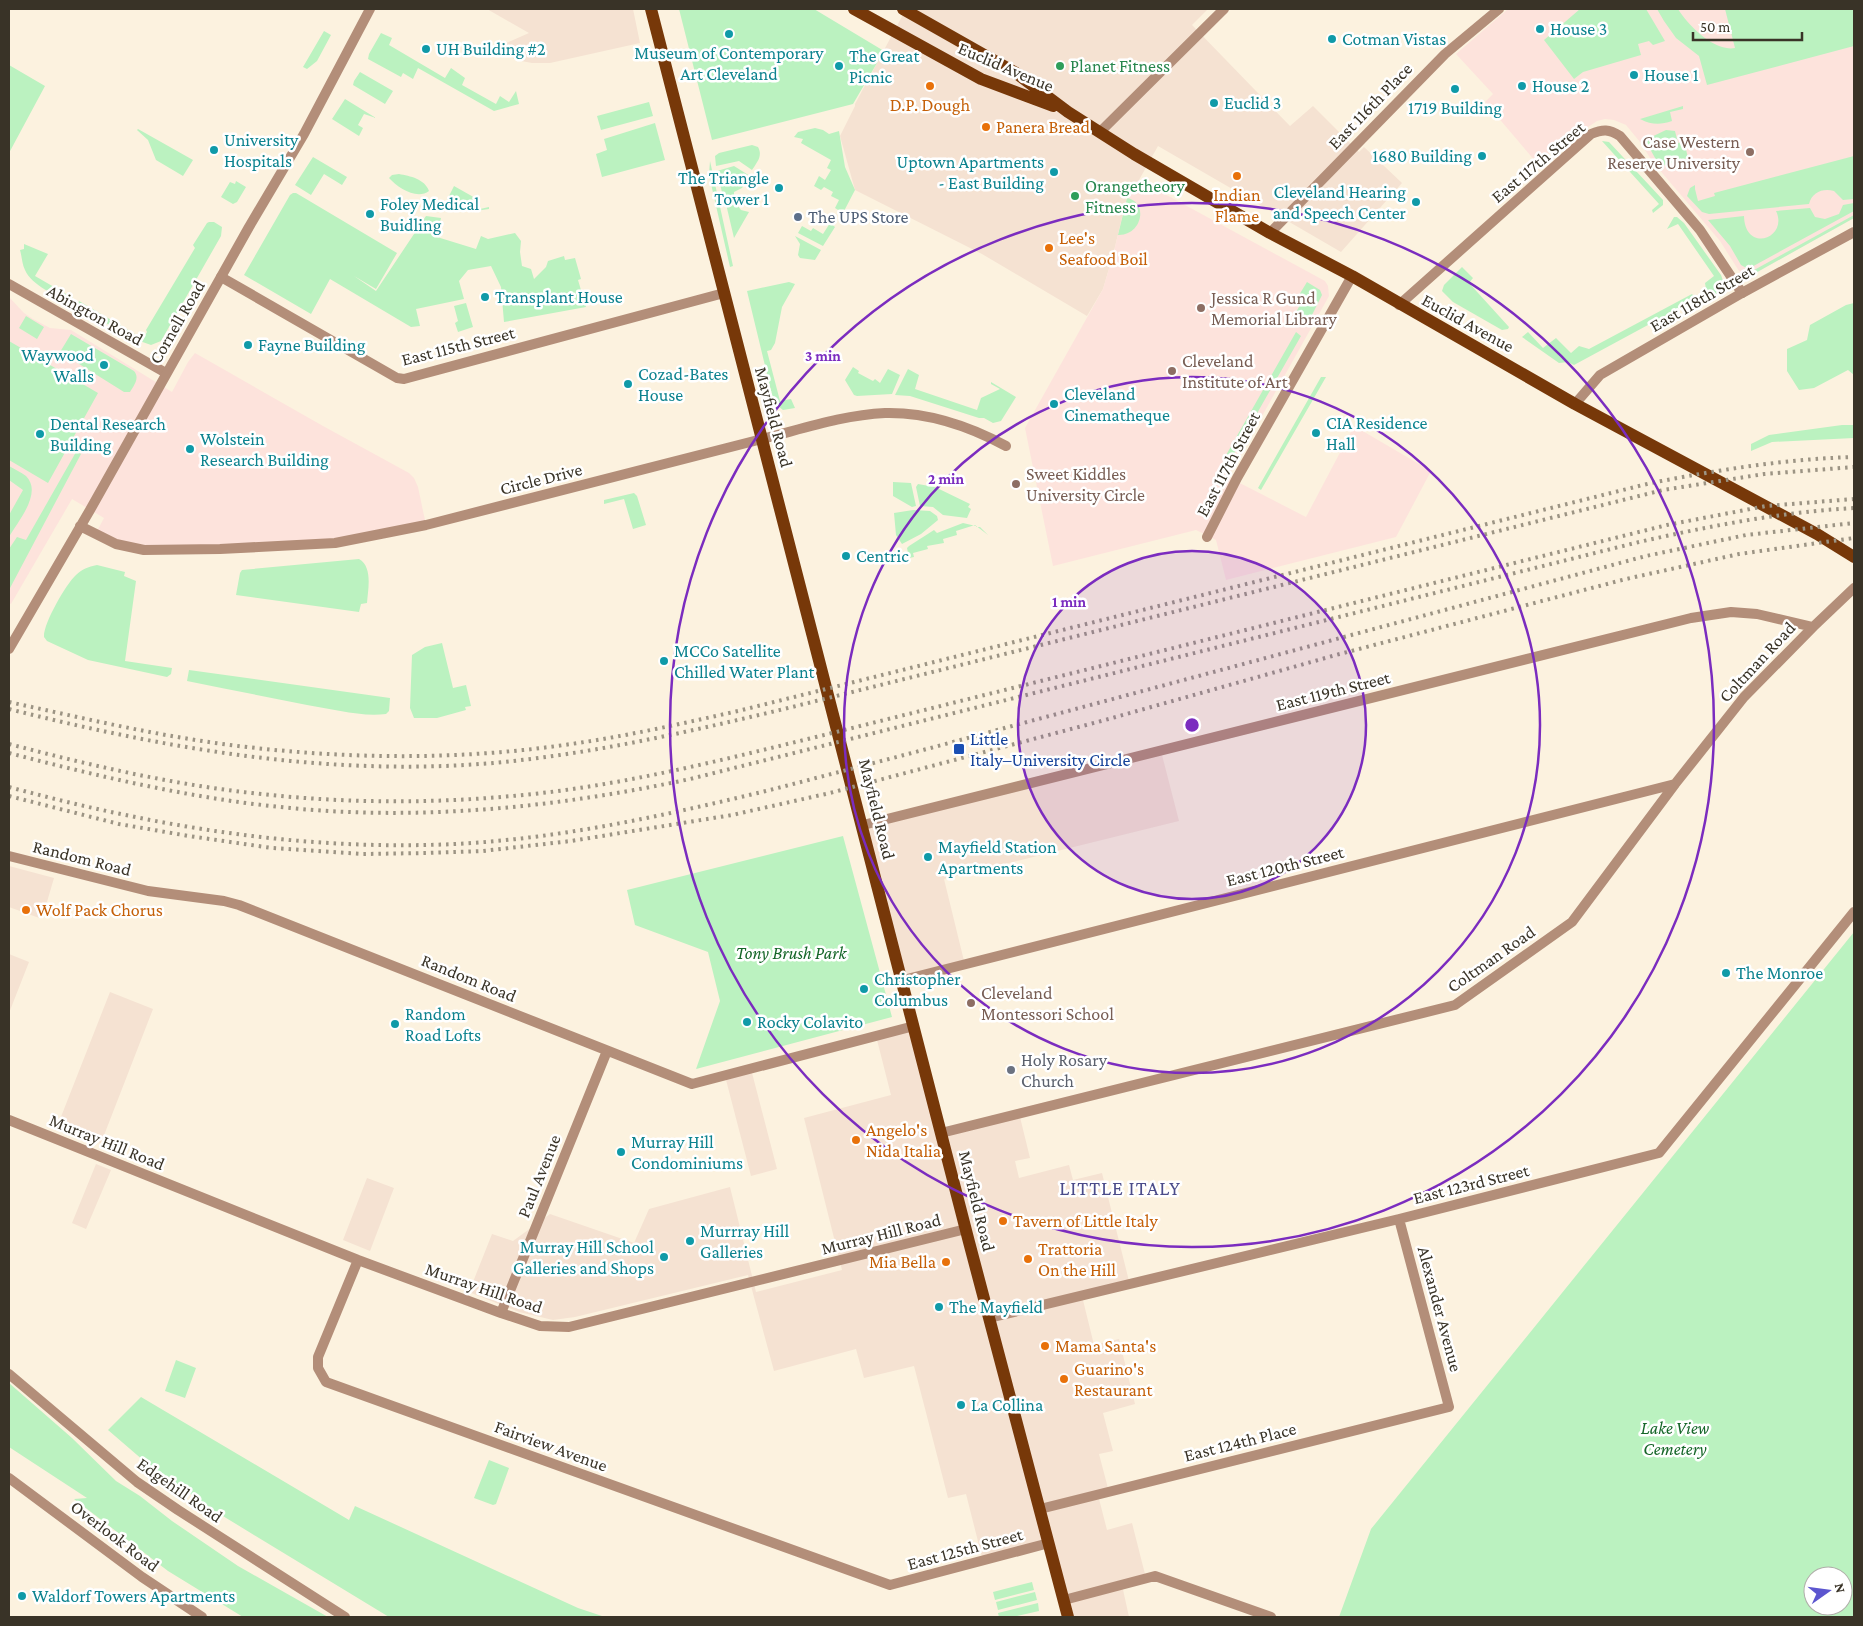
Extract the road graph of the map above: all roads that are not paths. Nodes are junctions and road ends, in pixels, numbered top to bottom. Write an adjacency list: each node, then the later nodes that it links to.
1 (370, 9): 12 (street, Cornell Road)
2 (651, 9): 14 (main road, Mayfield Road)
3 (854, 9): 7 (main road, Euclid Avenue)
4 (903, 9): 7 (main road, Euclid Avenue)
5 (1224, 9): 8 (street)
6 (1499, 9): 10 (street, East 116th Place)
7 (1068, 112): 8 (main road, Euclid Avenue)
8 (1100, 132): 10 (main road, Euclid Avenue)
9 (1854, 232): 15 (street, East 118th Street)
10 (1270, 233): 11 (main road, Euclid Avenue)
11 (1352, 276): 16 (main road, Euclid Avenue); 22 (street, East 117th Street)
12 (221, 277): 14 (street, East 115th Street); 17 (street, Cornell Road)
13 (9, 284): 17 (street, Abington Road)
14 (724, 293): 19 (main road, Mayfield Road)
15 (1742, 293): 16 (street, East 117th Street); 18 (street, East 118th Street)
16 (1399, 305): 18 (main road, Euclid Avenue)
17 (166, 373): 21 (street, Cornell Road)
18 (1575, 404): 23 (main road, Euclid Avenue)
19 (762, 439): 20 (street, Circle Drive); 21 (street, Circle Drive); 28 (main road, Mayfield Road)
20 (1006, 446)
21 (80, 526): 26 (street, Cornell Road)
22 (1207, 537)
23 (1854, 557)
24 (1854, 588): 25 (street, Coltman Road)
25 (1813, 627): 27 (street, Coltman Road); 28 (street, East 119th Street)
26 (10, 644)
27 (1676, 784): 31 (street, East 120th Street); 35 (street, Coltman Road)
28 (863, 825): 31 (main road, Mayfield Road)
29 (9, 856): 33 (street, Random Road)
30 (1854, 912): 36 (street, East 123rd Street)
31 (902, 980): 32 (main road, Mayfield Road)
32 (914, 1026): 33 (street, Random Road); 35 (main road, Mayfield Road)
33 (607, 1051): 39 (street, Paul Avenue)
34 (9, 1120): 38 (street, Murray Hill Road)
35 (941, 1133): 37 (main road, Mayfield Road)
36 (1399, 1219): 40 (street, East 123rd Street); 42 (street, Alexander Avenue)
37 (966, 1229): 39 (street, Murray Hill Road); 40 (main road, Mayfield Road)
38 (358, 1260): 39 (street, Murray Hill Road); 46 (street, Fairview Avenue)
39 (501, 1313)
40 (989, 1318): 44 (main road, Mayfield Road)
41 (9, 1374): 49 (street, Edgehill Road)
42 (1449, 1407): 44 (street, East 124th Place)
43 (9, 1478): 48 (street, Overlook Road)
44 (1040, 1509): 45 (main road, Mayfield Road)
45 (1048, 1543): 46 (street, East 125th Street); 47 (main road, Mayfield Road)
46 (890, 1585)
47 (1064, 1600): 50 (main road, Mayfield Road); 51 (street)
48 (202, 1617)
49 (345, 1617)
50 (1068, 1617)
51 (1271, 1617)

